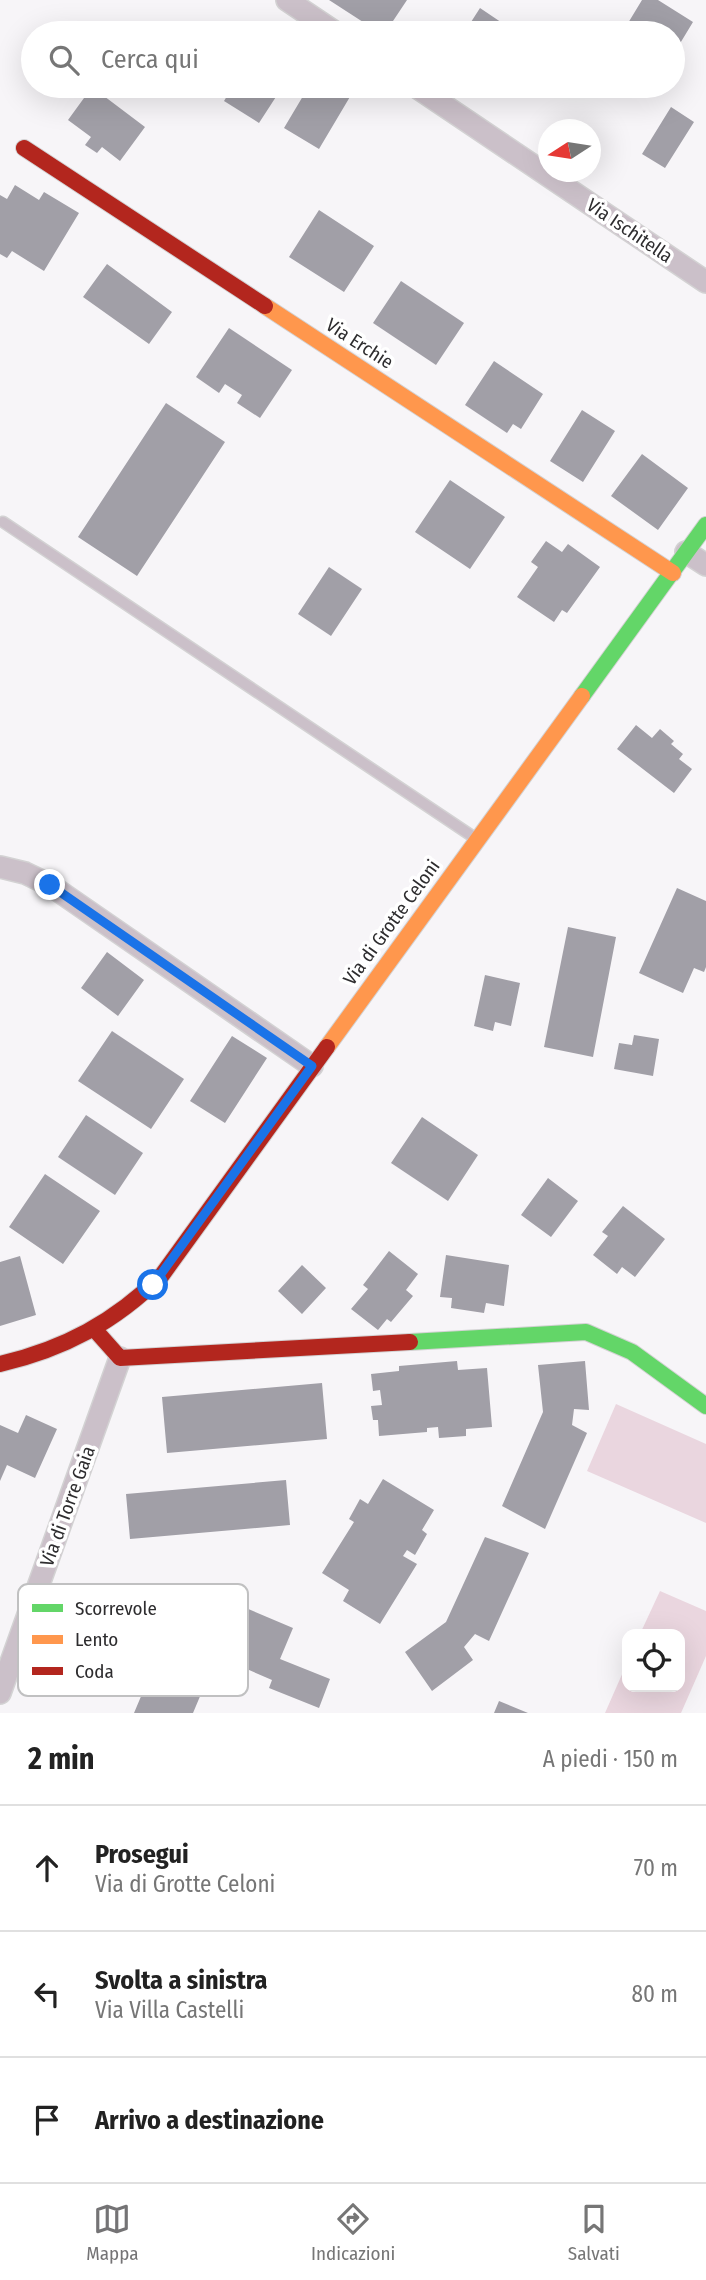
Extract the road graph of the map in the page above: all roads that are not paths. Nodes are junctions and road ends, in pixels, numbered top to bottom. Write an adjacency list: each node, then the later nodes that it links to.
1 (287, 0): 2 (street)
2 (318, 21)
3 (433, 98): 5 (street, Via Ischitella)
4 (24, 148): 10 (street, Via Erchie)
5 (706, 282)
6 (3, 522): 11 (lane)
7 (706, 525): 8 (street, Via di Grotte Celoni)
8 (686, 552): 9 (street); 10 (street, Via di Grotte Celoni)
9 (706, 565)
10 (673, 573): 11 (street, Via di Grotte Celoni)
11 (478, 839): 13 (street, Via di Grotte Celoni)
12 (0, 867): 13 (street)
13 (312, 1066): 14 (street, Via di Grotte Celoni)
14 (96, 1331): 15 (street); 16 (street, Via di Grotte Celoni)
15 (120, 1359): 17 (street); 18 (street, Via di Torre Gaia)
16 (0, 1364)
17 (706, 1406)
18 (39, 1584)
19 (18, 1643): 20 (street, Via di Torre Gaia)
20 (0, 1693)

